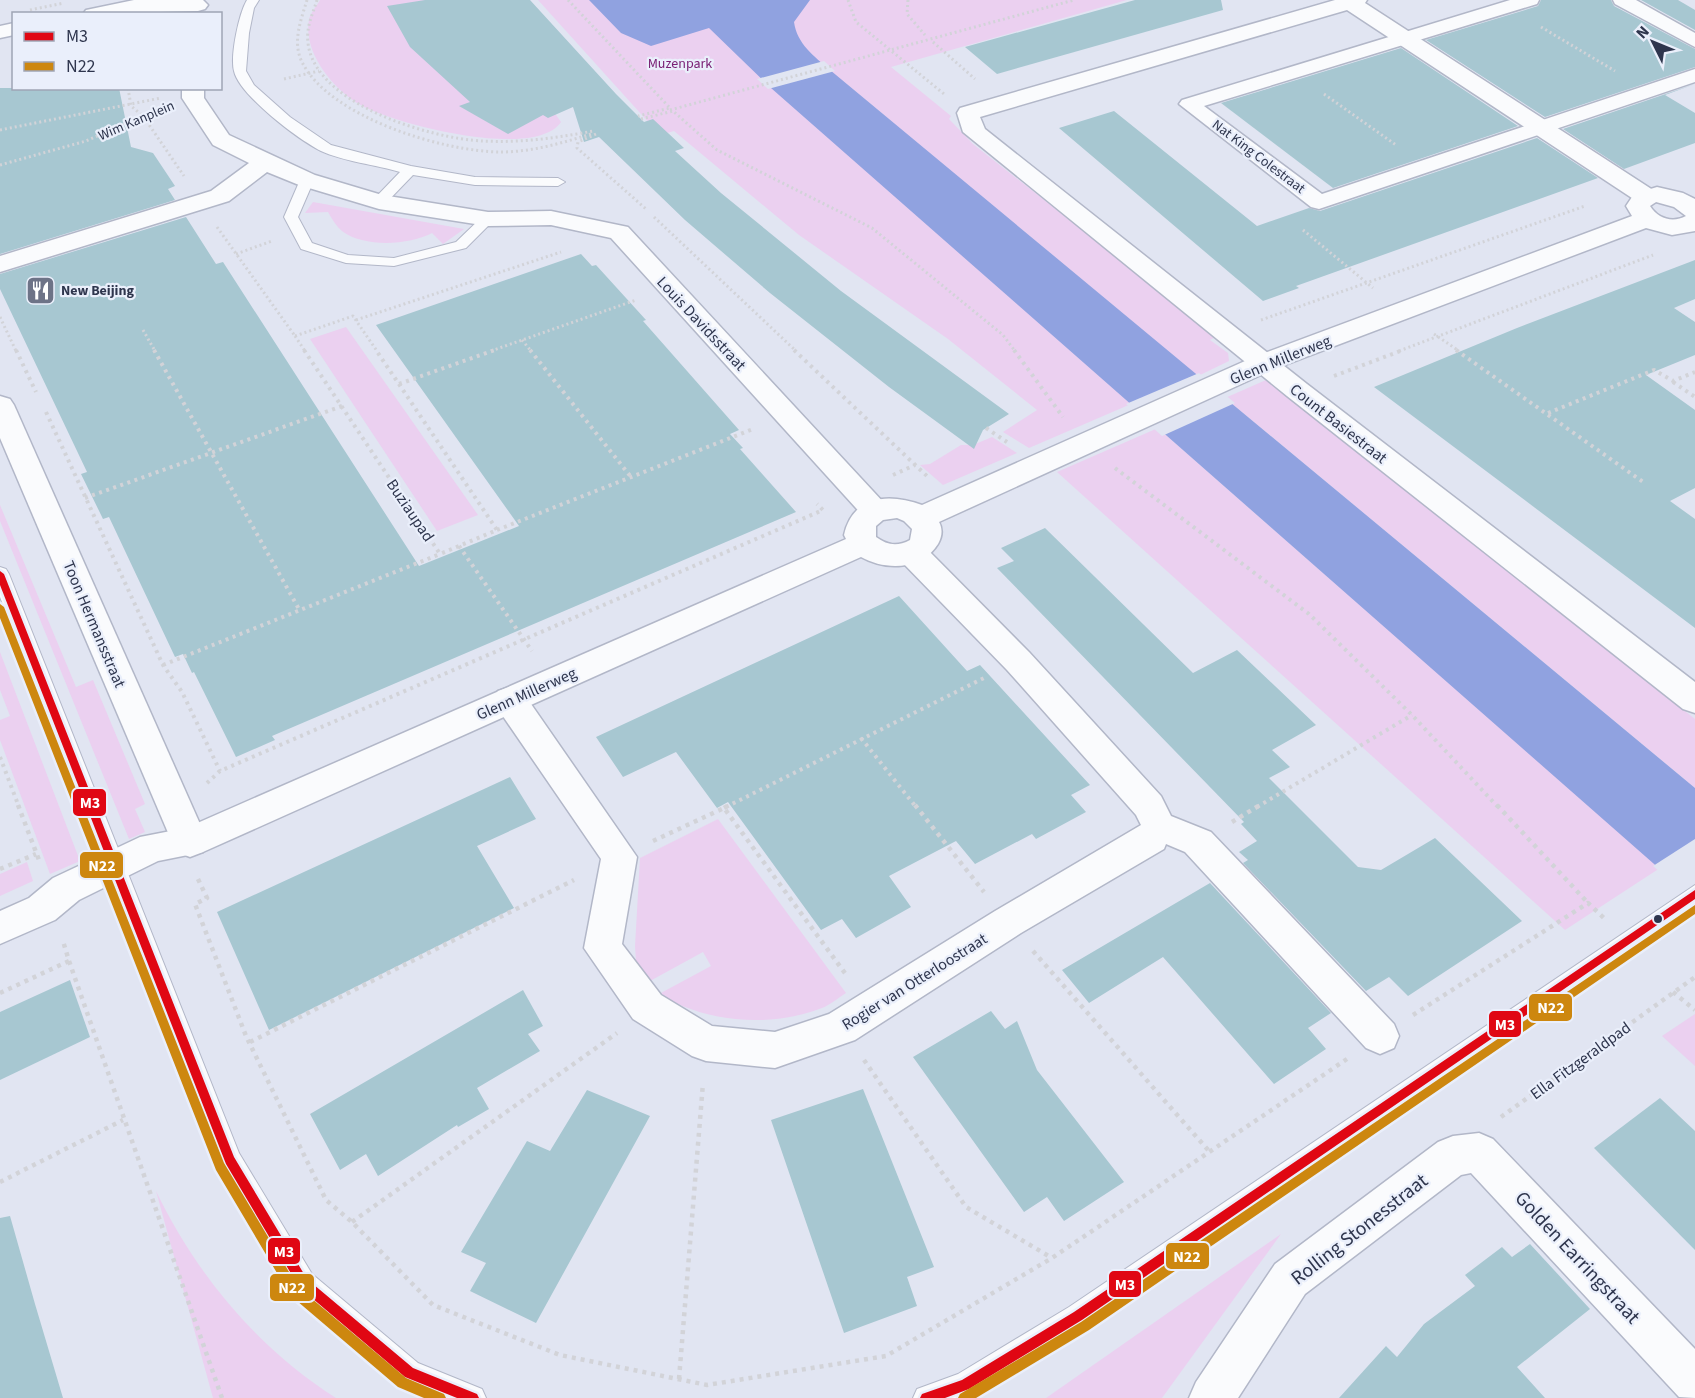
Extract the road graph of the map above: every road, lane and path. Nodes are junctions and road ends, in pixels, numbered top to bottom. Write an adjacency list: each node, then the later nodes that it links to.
1 (253, 0): 24 (lane)
2 (307, 0): 22 (path)
3 (317, 0): 20 (path)
4 (568, 0): 31 (path)
5 (848, 0): 19 (path)
6 (909, 0): 16 (path)
7 (1074, 0): 19 (path)
8 (1530, 0): 13 (street, Nat King Colestraat)
9 (1622, 0): 18 (street)
10 (1353, 1): 17 (street); 29 (street)
11 (68, 2): 14 (path)
12 (199, 6): 15 (street)
13 (1507, 7): 17 (street, Nat King Colestraat); 26 (path)
14 (40, 12)
15 (104, 12)
16 (926, 35)
17 (1404, 38): 21 (street, Nat King Colestraat); 32 (street)
18 (1695, 41)
19 (890, 49): 29 (path); 31 (path)
20 (319, 71): 22 (path); 34 (path)
21 (1291, 72): 37 (path); 43 (street, Nat King Colestraat)
22 (308, 74): 24 (path); 34 (path)
23 (1695, 75): 26 (street, Nat King Colestraat)
24 (249, 87): 38 (lane)
25 (128, 90): 28 (path)
26 (1648, 91): 32 (street, Nat King Colestraat)
27 (193, 92): 28 (path); 30 (path, Wim Kanplein); 35 (street, Louis Davidsstraat)
28 (131, 106): 30 (path, Buziaupad); 33 (path)
29 (968, 113): 59 (street, Count Basiestraat)
30 (143, 116): 36 (path, Wim Kanplein); 41 (path, Buziaupad)
31 (640, 118): 75 (path)
32 (1543, 126): 37 (street, Nat King Colestraat); 45 (street)
33 (0, 130)
34 (595, 133): 78 (path)
35 (265, 162): 39 (street, Louis Davidsstraat); 41 (street)
36 (0, 165)
37 (1426, 166): 43 (street, Nat King Colestraat)
38 (410, 170): 40 (lane); 42 (lane)
39 (307, 180): 42 (street, Louis Davidsstraat); 48 (lane)
40 (558, 182)
41 (202, 202): 51 (path, Buziaupad); 52 (street)
42 (379, 202): 47 (street, Louis Davidsstraat)
43 (1319, 202): 53 (path)
44 (1586, 205): 53 (path)
45 (1647, 208): 46 (street); 55 (street, Glenn Millerweg)
46 (1693, 210)
47 (488, 219): 48 (lane); 82 (street, Louis Davidsstraat)
48 (299, 232): 51 (path)
49 (569, 249): 57 (path)
50 (1661, 251): 61 (path)
51 (236, 254): 60 (path, Buziaupad)
52 (0, 264)
53 (1368, 284): 55 (path); 59 (path)
54 (642, 298): 62 (path)
55 (1402, 311): 61 (path); 63 (street, Glenn Millerweg)
56 (0, 317): 80 (path)
57 (356, 320): 60 (path); 66 (path)
58 (143, 330): 76 (path)
59 (1226, 331): 63 (street, Count Basiestraat)
60 (295, 336): 70 (path, Buziaupad)
61 (1437, 336): 67 (path); 71 (path)
62 (522, 340): 66 (path); 77 (path)
63 (1264, 363): 67 (street, Count Basiestraat); 75 (street, Glenn Millerweg)
64 (1695, 372): 65 (path)
65 (1673, 381): 68 (path); 71 (path)
66 (399, 384): 85 (path)
67 (1297, 390): 97 (street, Count Basiestraat)
68 (1695, 397)
69 (0, 405): 83 (street, Toon Hermansstraat)
70 (342, 406): 76 (path); 89 (path, Buziaupad)
71 (1547, 413): 79 (path)
72 (760, 426): 73 (path, Buziaupad)
73 (751, 430): 74 (path); 77 (path, Buziaupad)
74 (759, 439)
75 (1084, 444): 84 (street, Glenn Millerweg); 98 (path)
76 (212, 453): 80 (path); 91 (path)
77 (631, 477): 85 (path, Buziaupad)
78 (935, 484)
79 (1646, 484)
80 (86, 498): 83 (path); 94 (path)
81 (815, 501): 92 (path)
82 (875, 511): 84 (street); 86 (street)
83 (46, 512): 105 (street, Toon Hermansstraat)
84 (921, 518): 88 (street)
85 (497, 530): 87 (path, Buziaupad)
86 (863, 544): 88 (street); 95 (street, Glenn Millerweg)
87 (459, 546): 89 (path, Buziaupad); 92 (path)
88 (912, 553): 93 (street)
89 (440, 554): 91 (path)
90 (0, 574): 110 (lane)
91 (300, 611): 94 (path)
92 (524, 639): 95 (path); 100 (path)
93 (1018, 661): 102 (path); 103 (street)
94 (163, 666): 100 (path)
95 (553, 681): 96 (street, Glenn Millerweg)
96 (510, 700): 105 (street, Glenn Millerweg); 107 (street)
97 (1695, 700)
98 (1412, 715): 104 (path); 112 (path)
99 (0, 757): 106 (path)
100 (220, 771): 101 (path)
101 (203, 785)
102 (724, 808): 107 (path); 122 (path)
103 (1159, 826): 104 (street); 122 (street, Rogier van Otterloostraat)
104 (1198, 842): 125 (street)
105 (190, 843): 110 (street, Glenn Millerweg)
106 (36, 854): 108 (path); 109 (path)
107 (619, 857): 121 (street, Rogier van Otterloostraat); 126 (path)
108 (40, 862)
109 (0, 869)
110 (116, 877): 115 (street, Glenn Millerweg); 136 (lane)
111 (1695, 894): 137 (lane)
112 (1588, 903): 114 (path); 125 (path)
113 (195, 904): 126 (path)
114 (1604, 918)
115 (51, 920): 116 (street, Glenn Millerweg); 117 (path)
116 (0, 928)
117 (69, 961): 120 (path); 128 (path)
118 (1695, 977): 119 (path, Ella Fitzgeraldpad)
119 (1673, 992): 123 (path); 129 (path, Ella Fitzgeraldpad)
120 (0, 993)
121 (647, 1007): 127 (street, Rogier van Otterloostraat); 131 (path)
122 (872, 1010): 124 (street, Rogier van Otterloostraat)
123 (1695, 1010)
124 (841, 1028): 127 (street, Rogier van Otterloostraat); 132 (path)
125 (1380, 1036): 132 (path)
126 (250, 1042): 131 (path)
127 (706, 1044): 133 (path)
128 (123, 1120): 130 (path); 135 (path)
129 (1466, 1155): 134 (street, Golden Earringstraat); 138 (street, Rolling Stonesstraat)
130 (0, 1182)
131 (352, 1222): 133 (path)
132 (1052, 1258): 133 (path)
133 (679, 1379)
134 (1695, 1381)
135 (222, 1398)
136 (472, 1398)
137 (926, 1398)
138 (1212, 1398)

